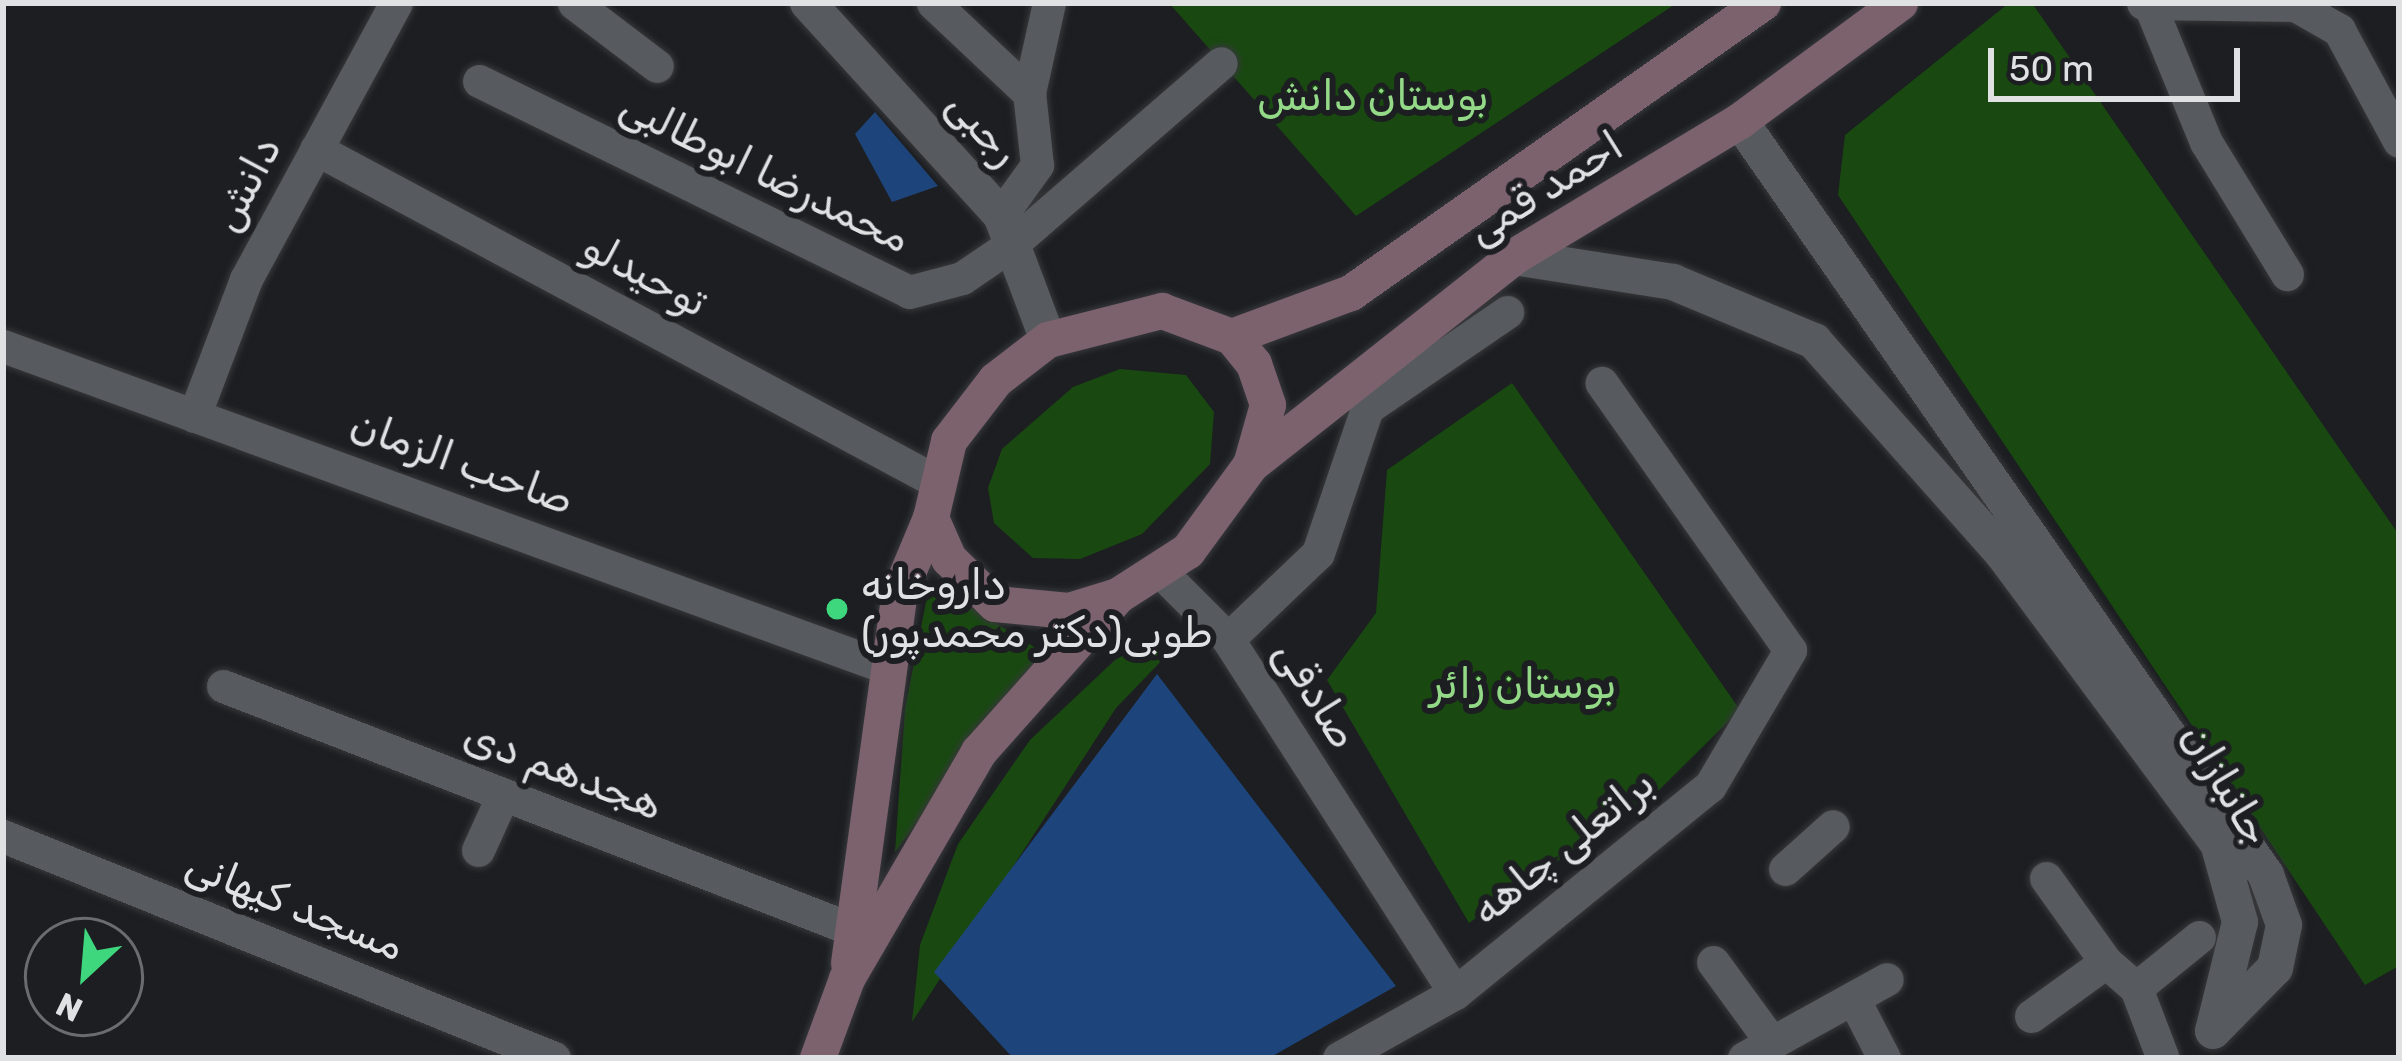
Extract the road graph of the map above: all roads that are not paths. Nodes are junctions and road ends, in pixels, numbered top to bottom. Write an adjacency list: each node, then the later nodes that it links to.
1 (396, 3): 16 (street, دانش)
2 (574, 3): 11 (street)
3 (808, 3): 17 (street, رجبی)
4 (933, 3): 13 (street)
5 (1049, 3): 13 (street)
6 (1763, 3): 21 (main road, احمد قمی)
7 (1900, 3): 14 (main road, احمد قمی)
8 (2296, 4): 9 (street); 15 (street)
9 (2147, 6): 19 (street)
10 (1221, 63): 17 (street)
11 (657, 65)
12 (479, 81): 17 (street, محمدرضا ابوطالبی)
13 (1029, 93): 17 (street)
14 (1740, 121): 18 (main road, احمد قمی); 49 (street, جانبازان)
15 (2399, 141)
16 (316, 149): 25 (street, دانش); 27 (street, توحیدلو)
17 (1006, 230): 22 (street, رجبی)
18 (1514, 257): 26 (main road, احمد قمی); 49 (street, جانبازان)
19 (2287, 274)
20 (1507, 312): 31 (street, صادقی)
21 (1232, 337): 22 (main road); 26 (main road)
22 (1048, 340): 27 (main road)
23 (3, 346): 25 (street, صاحب الزمان)
24 (1602, 382): 46 (street, براتعلی چاهه)
25 (194, 416): 32 (street, صاحب الزمان)
26 (1250, 465): 29 (main road)
27 (932, 479): 28 (main road)
28 (931, 518): 30 (main road); 32 (main road)
29 (1160, 571): 30 (main road); 31 (street)
30 (1118, 596): 40 (main road)
31 (1228, 638): 46 (street, صادقی)
32 (888, 668): 40 (main road)
33 (223, 686): 34 (street, هجدهم دی)
34 (503, 795): 37 (street); 40 (street, هجدهم دی)
35 (1833, 826): 38 (street)
36 (3, 836): 52 (street, مسجد کیهانی)
37 (478, 850)
38 (1785, 869)
39 (2046, 878): 43 (street)
40 (863, 934): 53 (main road)
41 (2199, 937): 45 (street)
42 (1713, 962): 50 (street)
43 (2106, 962): 45 (street); 48 (street)
44 (1887, 980): 47 (street)
45 (2136, 988): 51 (street)
46 (1455, 993): 54 (street, براتعلی چاهه)
47 (1853, 998): 50 (street); 55 (street)
48 (2031, 1016)
49 (2213, 1031): 51 (street)
50 (1758, 1050)
51 (2160, 1057)
52 (554, 1058)
53 (818, 1058)
54 (1339, 1058)
55 (1884, 1058)

